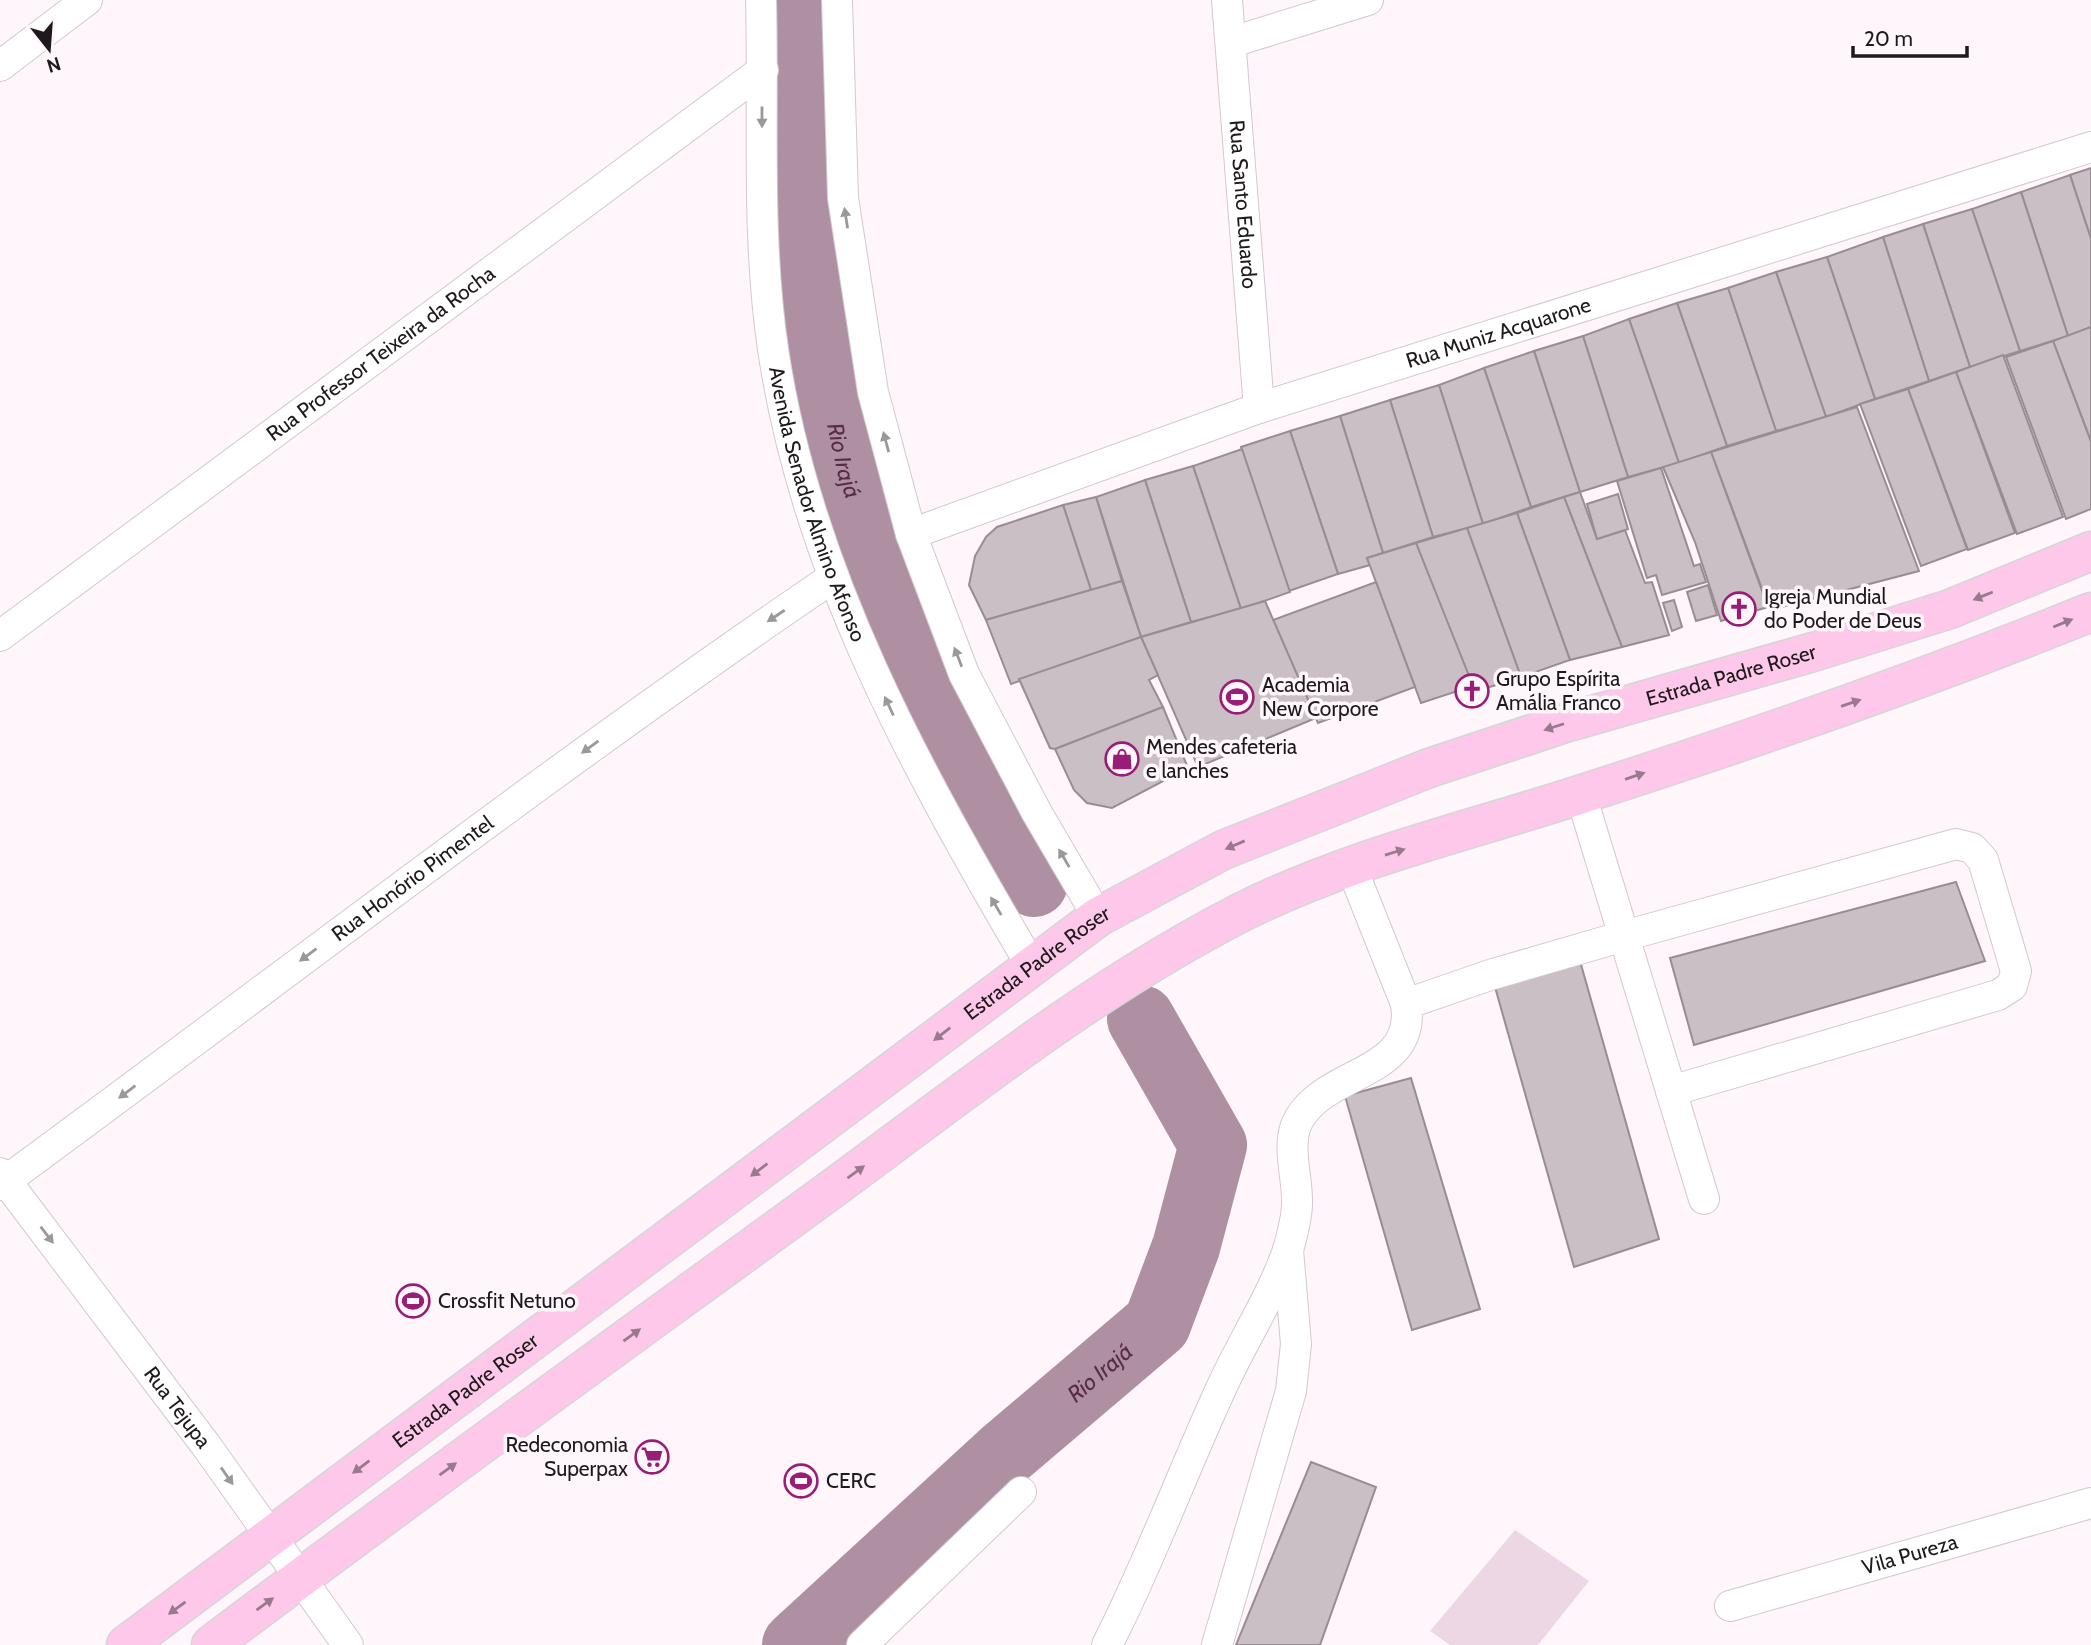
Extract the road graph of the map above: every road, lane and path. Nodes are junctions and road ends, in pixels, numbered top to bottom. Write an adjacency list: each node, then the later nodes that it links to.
1 (87, 0): 7 (street)
2 (761, 0): 8 (street, Avenida Senador Almino Afonso)
3 (837, 0): 11 (street, one-way to 3)
4 (1227, 0): 6 (street, Rua Santo Eduardo)
5 (1368, 0): 6 (street)
6 (1232, 42): 10 (street, Rua Santo Eduardo)
7 (0, 66)
8 (763, 70): 13 (street, Avenida Senador Almino Afonso, one-way to 13); 15 (street, Rua Professor Teixeira da Rocha)
9 (2091, 147): 10 (street, Rua Muniz Acquarone)
10 (1259, 408): 11 (street, Rua Muniz Acquarone)
11 (911, 534): 18 (street, one-way to 11)
12 (2091, 551): 18 (main road, Estrada Padre Roser, one-way to 18)
13 (832, 578): 20 (street, Avenida Senador Almino Afonso, one-way to 13); 23 (street, Rua Honório Pimentel, one-way to 23)
14 (2091, 612): 16 (main road, one-way to 14)
15 (0, 636)
16 (1581, 795): 17 (main road, one-way to 16); 19 (street)
17 (1352, 866): 21 (street); 29 (main road, one-way to 17)
18 (1098, 917): 20 (main road, Estrada Padre Roser)
19 (1624, 936): 21 (street); 22 (street); 22 (street)
20 (1031, 965): 28 (main road, Estrada Padre Roser, one-way to 28)
21 (1406, 1004): 25 (street)
22 (1671, 1091): 24 (street)
23 (2, 1180): 28 (street, Rua Tejupa, one-way to 28)
24 (1704, 1199)
25 (1288, 1249): 35 (street); 36 (street)
26 (1021, 1492): 34 (street)
27 (2091, 1503): 30 (street, Vila Pureza)
28 (270, 1536): 29 (street, Rua Tejupa); 31 (main road, Estrada Padre Roser, one-way to 31)
29 (301, 1578): 32 (main road, one-way to 29); 33 (street, Rua Tejupa)
30 (1730, 1606)
31 (126, 1645)
32 (211, 1645)
33 (348, 1645)
34 (862, 1645)
35 (1107, 1645)
36 (1217, 1645)

